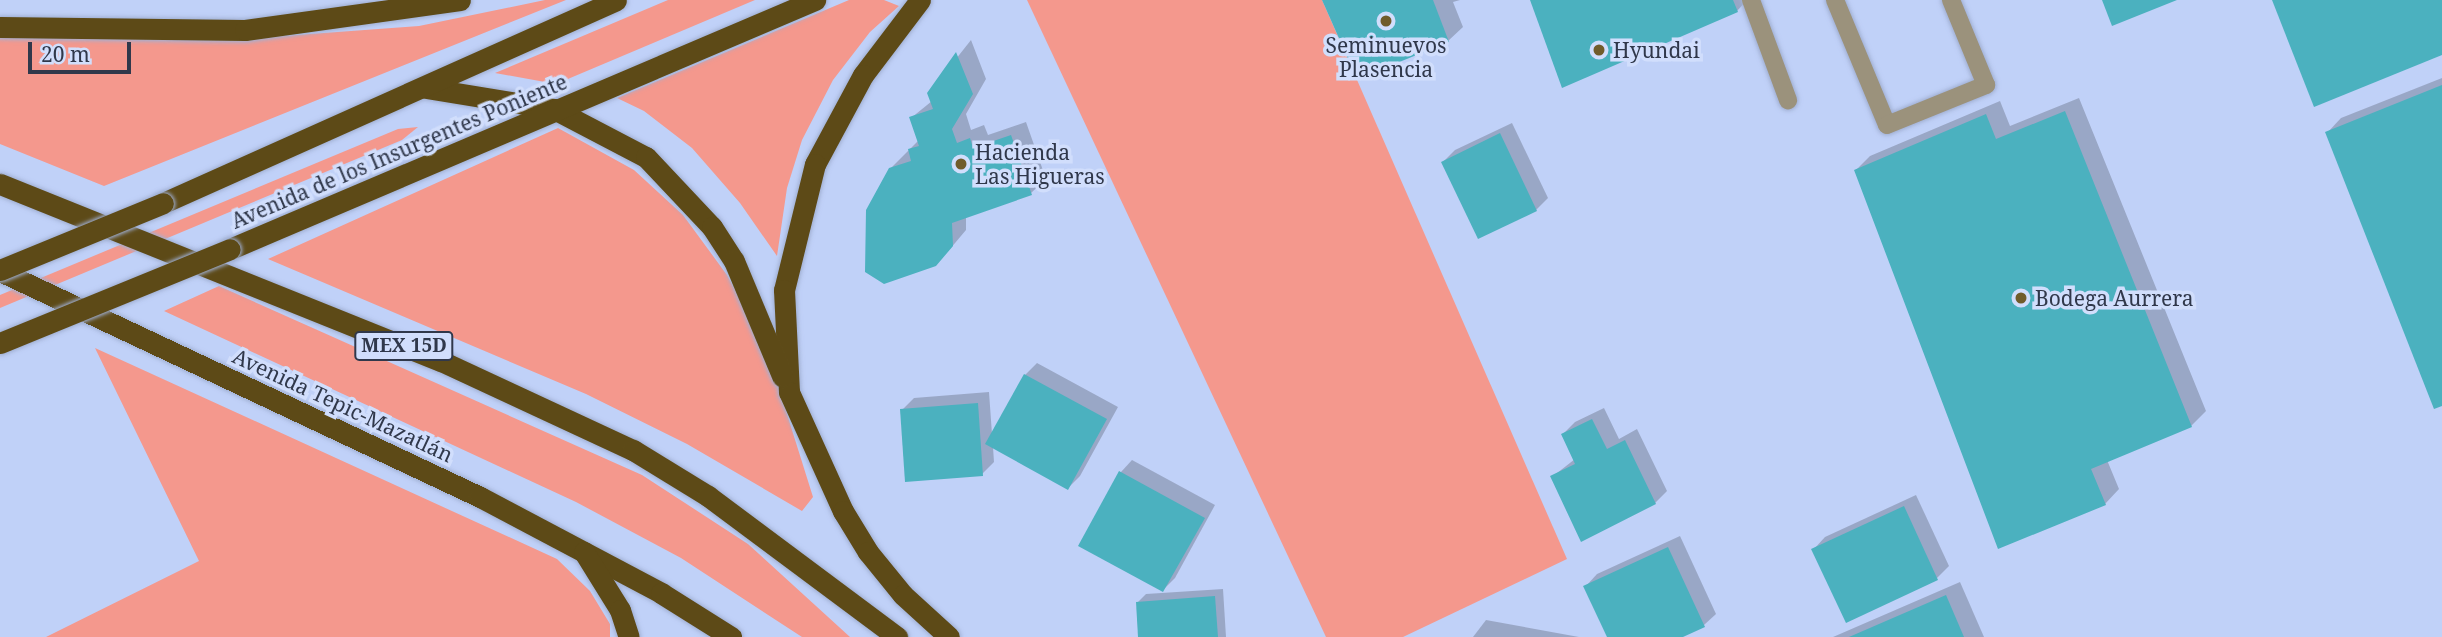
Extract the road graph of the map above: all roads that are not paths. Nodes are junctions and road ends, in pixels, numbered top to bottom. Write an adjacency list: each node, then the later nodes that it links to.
1 (460, 0): 8 (highway)
2 (616, 0): 9 (highway)
3 (816, 0): 11 (highway, Avenida de los Insurgentes Poniente)
4 (920, 0): 15 (highway)
5 (1751, 0): 10 (street)
6 (1835, 0): 7 (street)
7 (1951, 0)
8 (0, 27)
9 (426, 88): 11 (highway); 13 (highway, bridge)
10 (1788, 100)
11 (554, 109): 14 (highway, Avenida de los Insurgentes Poniente, bridge); 15 (highway)
12 (0, 184): 19 (highway, MEX 15D)
13 (0, 270): 16 (highway, Avenida Tepic-Mazatlán)
14 (0, 343)
15 (789, 392): 20 (highway)
16 (583, 550): 17 (highway); 18 (highway, Avenida Tepic-Mazatlán)
17 (629, 637)
18 (730, 637)
19 (897, 637)
20 (949, 637)

